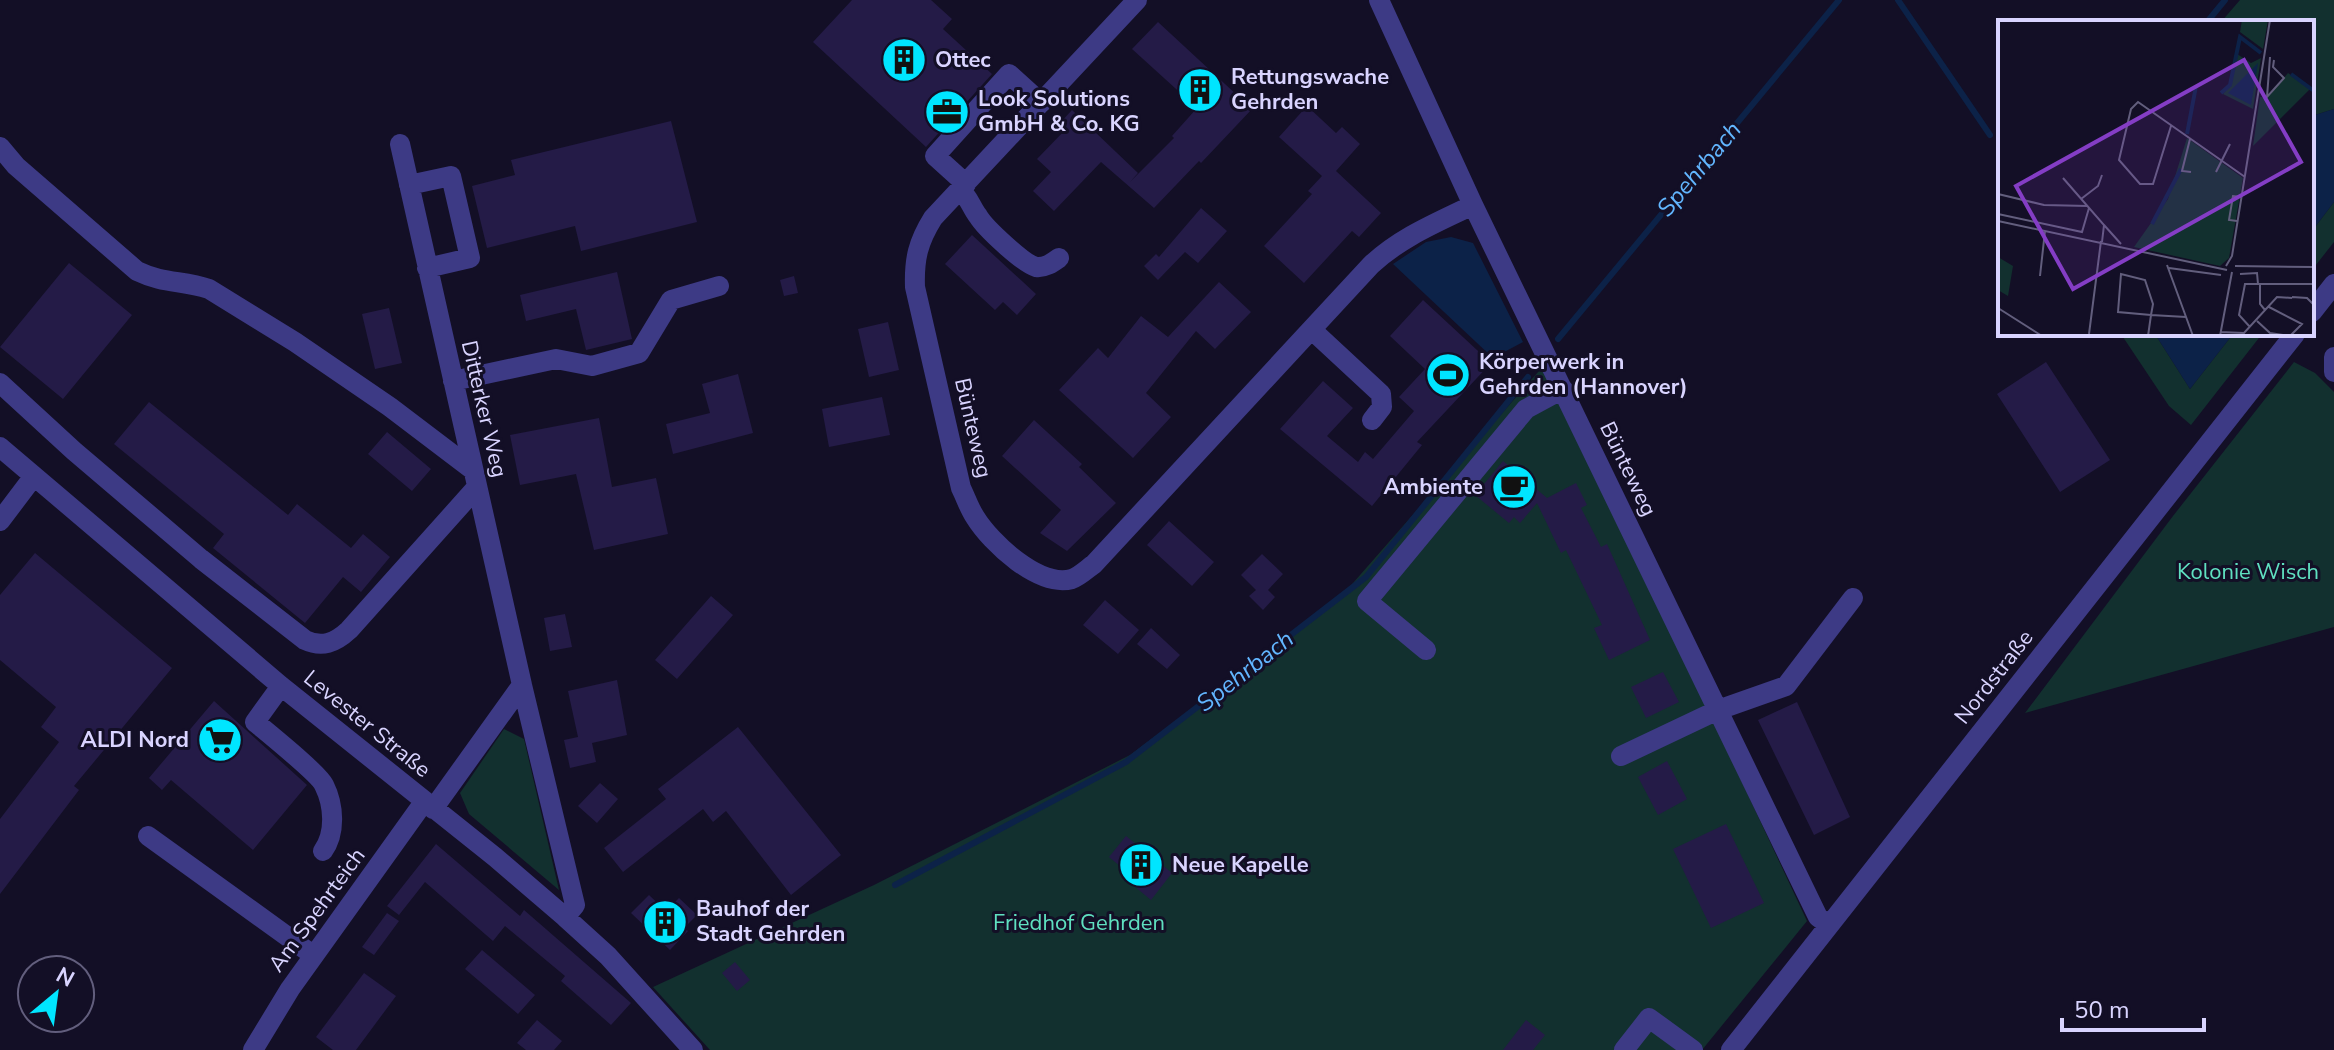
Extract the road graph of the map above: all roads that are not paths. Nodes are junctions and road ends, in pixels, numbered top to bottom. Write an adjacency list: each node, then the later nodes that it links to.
1 (1137, 0): 3 (street, Bünteweg)
2 (1379, 0): 8 (street, Bünteweg)
3 (1041, 103): 7 (street, Bünteweg); 7 (street)
4 (400, 144): 6 (street, Ditterker Weg)
5 (0, 147): 24 (street)
6 (409, 185): 10 (street, Ditterker Weg); 10 (street)
7 (963, 187): 9 (street); 14 (street, Bünteweg)
8 (1473, 205): 14 (street, Bünteweg); 20 (street, Bünteweg)
9 (1059, 258)
10 (427, 268): 18 (street, Ditterker Weg)
11 (2334, 284): 13 (street)
12 (719, 286): 18 (street)
13 (2314, 309)
14 (1312, 330): 21 (street)
15 (2293, 336): 36 (street, Nordstraße)
16 (2334, 357): 17 (street)
17 (2334, 372)
18 (453, 381): 24 (street, Ditterker Weg)
19 (0, 383): 24 (street)
20 (1563, 389): 27 (street); 30 (street, Bünteweg)
21 (1372, 420)
22 (0, 447): 23 (street, Levester Straße)
23 (34, 476): 25 (street); 29 (street, Levester Straße)
24 (475, 478): 28 (street, Ditterker Weg)
25 (0, 521)
26 (1853, 598): 30 (street)
27 (1426, 650)
28 (522, 685): 32 (street); 35 (street, Ditterker Weg)
29 (281, 686): 32 (street, Levester Straße); 34 (street)
30 (1718, 710): 31 (street); 36 (street, Bünteweg)
31 (1621, 756)
32 (429, 805): 35 (street, Levester Straße); 37 (street, Am Spehrteich)
33 (148, 836): 37 (street)
34 (323, 851)
35 (565, 917): 39 (street, Levester Straße)
36 (1829, 925): 42 (street, Nordstraße)
37 (313, 955): 38 (street, Am Spehrteich)
38 (253, 1050)
39 (693, 1050)
40 (1624, 1050): 41 (street)
41 (1693, 1050)
42 (1731, 1050)

